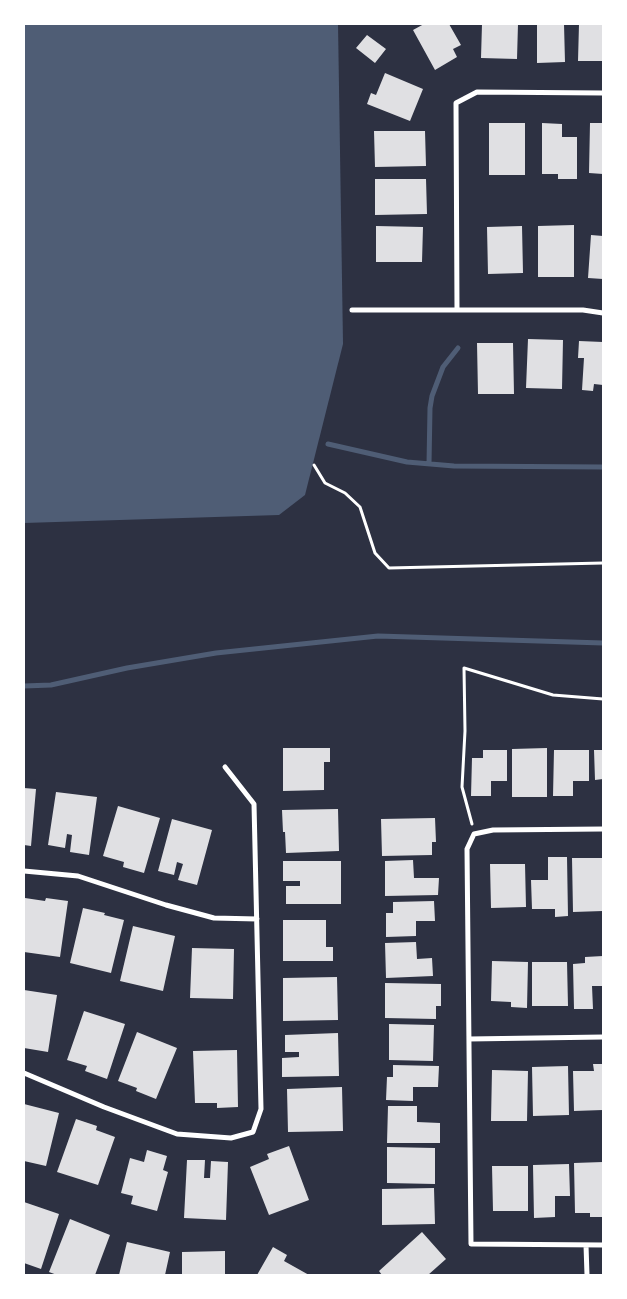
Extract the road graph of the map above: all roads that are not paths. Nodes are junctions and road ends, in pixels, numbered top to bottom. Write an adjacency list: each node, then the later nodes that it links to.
1 (603, 93): 3 (street)
2 (352, 310): 3 (street)
3 (457, 310): 4 (street)
4 (603, 313)
5 (225, 766): 8 (street)
6 (603, 830): 10 (street)
7 (24, 871): 8 (street)
8 (257, 919): 11 (street)
9 (603, 1037): 10 (street)
10 (469, 1039): 12 (street)
11 (24, 1073)
12 (586, 1244): 13 (street); 14 (street)
13 (603, 1244)
14 (587, 1275)

